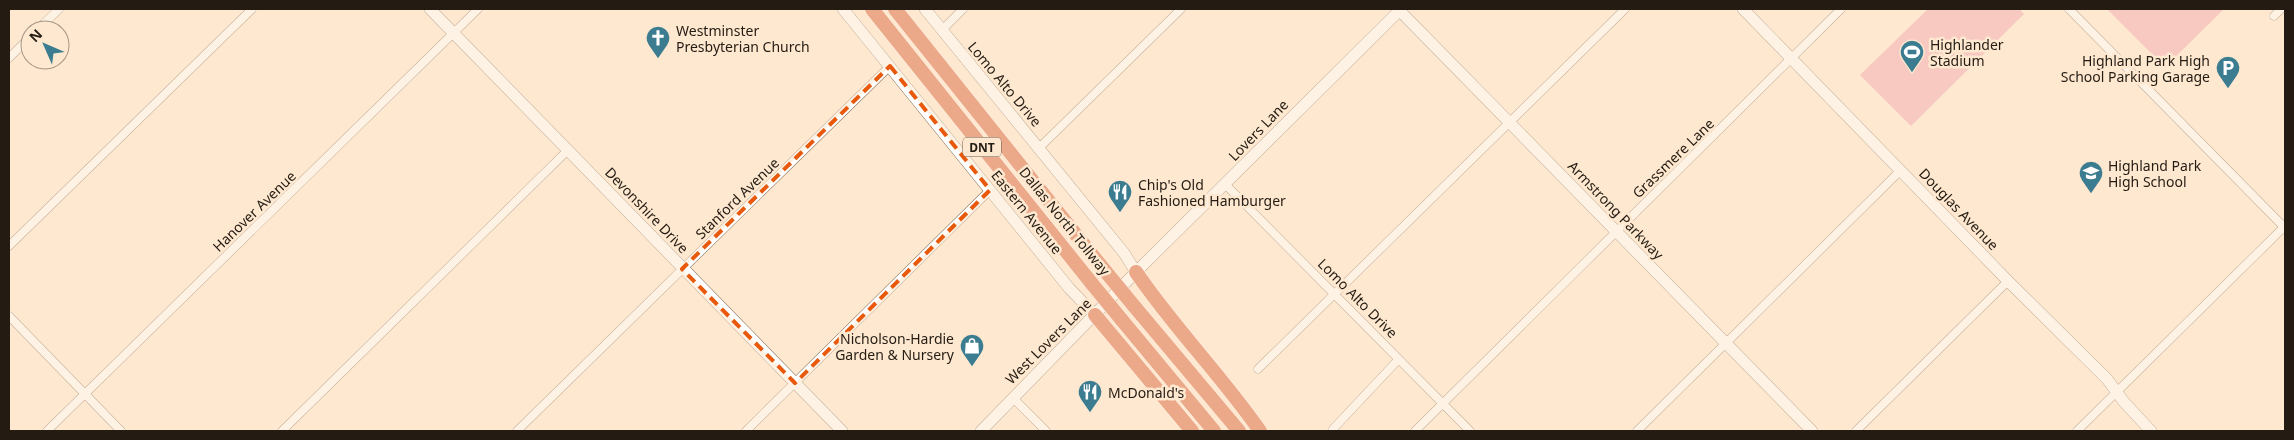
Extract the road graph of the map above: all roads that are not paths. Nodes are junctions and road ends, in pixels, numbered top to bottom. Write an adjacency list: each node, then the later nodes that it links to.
1 (59, 9): 18 (street)
2 (252, 9): 33 (street)
3 (430, 9): 20 (street, Devonshire Drive)
4 (478, 9): 20 (street, Hanover Avenue)
5 (843, 9): 24 (street, Eastern Avenue)
6 (872, 9): 58 (highway, Dallas North Tollway / DNT, bridge)
7 (895, 9): 59 (highway, Dallas North Tollway / DNT, bridge)
8 (925, 9): 19 (street, Lomo Alto Drive)
9 (963, 9): 19 (street)
10 (1180, 9): 26 (street)
11 (1625, 9): 25 (street)
12 (1744, 9): 23 (street, Douglas Avenue)
13 (1841, 9): 23 (street, Grassmere Lane)
14 (2069, 9): 31 (street)
15 (2281, 9): 17 (street)
16 (1400, 10): 25 (street, Armstrong Parkway); 29 (street, Lovers Lane)
17 (2274, 16)
18 (48, 20)
19 (942, 30): 26 (street, Lomo Alto Drive)
20 (454, 32): 27 (street, Devonshire Drive); 45 (street, Hanover Avenue)
21 (20, 47): 22 (street)
22 (9, 58)
23 (1792, 58): 28 (street, Douglas Avenue); 32 (street, Grassmere Lane)
24 (890, 66): 30 (street, Eastern Avenue); 34 (street, Stanford Avenue)
25 (1508, 122): 32 (street, Armstrong Parkway); 37 (street)
26 (1039, 148): 35 (street, Lomo Alto Drive)
27 (568, 150): 34 (street, Devonshire Drive); 51 (street)
28 (1901, 170): 36 (street, Douglas Avenue); 40 (street)
29 (1226, 184): 35 (street, Lovers Lane); 37 (street, Lomo Alto Drive)
30 (990, 190): 38 (street, Eastern Avenue); 43 (street)
31 (2285, 226): 44 (street)
32 (1616, 231): 40 (street, Armstrong Parkway); 47 (street, Grassmere Lane)
33 (9, 246)
34 (682, 269): 43 (street, Devonshire Drive); 52 (street, Stanford Avenue)
35 (1136, 272): 38 (street, West Lovers Lane); 60 (highway)
36 (2008, 281): 44 (street, Douglas Avenue); 65 (street)
37 (1334, 295): 41 (street, Lomo Alto Drive); 42 (street)
38 (1095, 315): 46 (street, West Lovers Lane); 57 (highway)
39 (9, 316): 45 (street)
40 (1727, 344): 63 (street); 64 (street, Armstrong Parkway)
41 (1398, 360): 47 (street, Lomo Alto Drive); 48 (street)
42 (1258, 369)
43 (795, 383): 53 (street); 54 (street, Devonshire Drive)
44 (2117, 392): 66 (street); 67 (street, Douglas Avenue)
45 (84, 394): 49 (street, Hanover Avenue); 50 (street)
46 (1013, 398): 55 (street, West Lovers Lane); 56 (street)
47 (1443, 404): 61 (street, Grassmere Lane); 62 (street, Lomo Alto Drive)
48 (1333, 429)
49 (47, 431)
50 (121, 431)
51 (282, 431)
52 (517, 431)
53 (746, 431)
54 (842, 431)
55 (981, 431)
56 (1046, 431)
57 (1192, 431)
58 (1214, 431)
59 (1239, 431)
60 (1260, 431)
61 (1415, 431)
62 (1470, 431)
63 (1637, 431)
64 (1812, 431)
65 (1856, 431)
66 (2077, 431)
67 (2152, 431)

